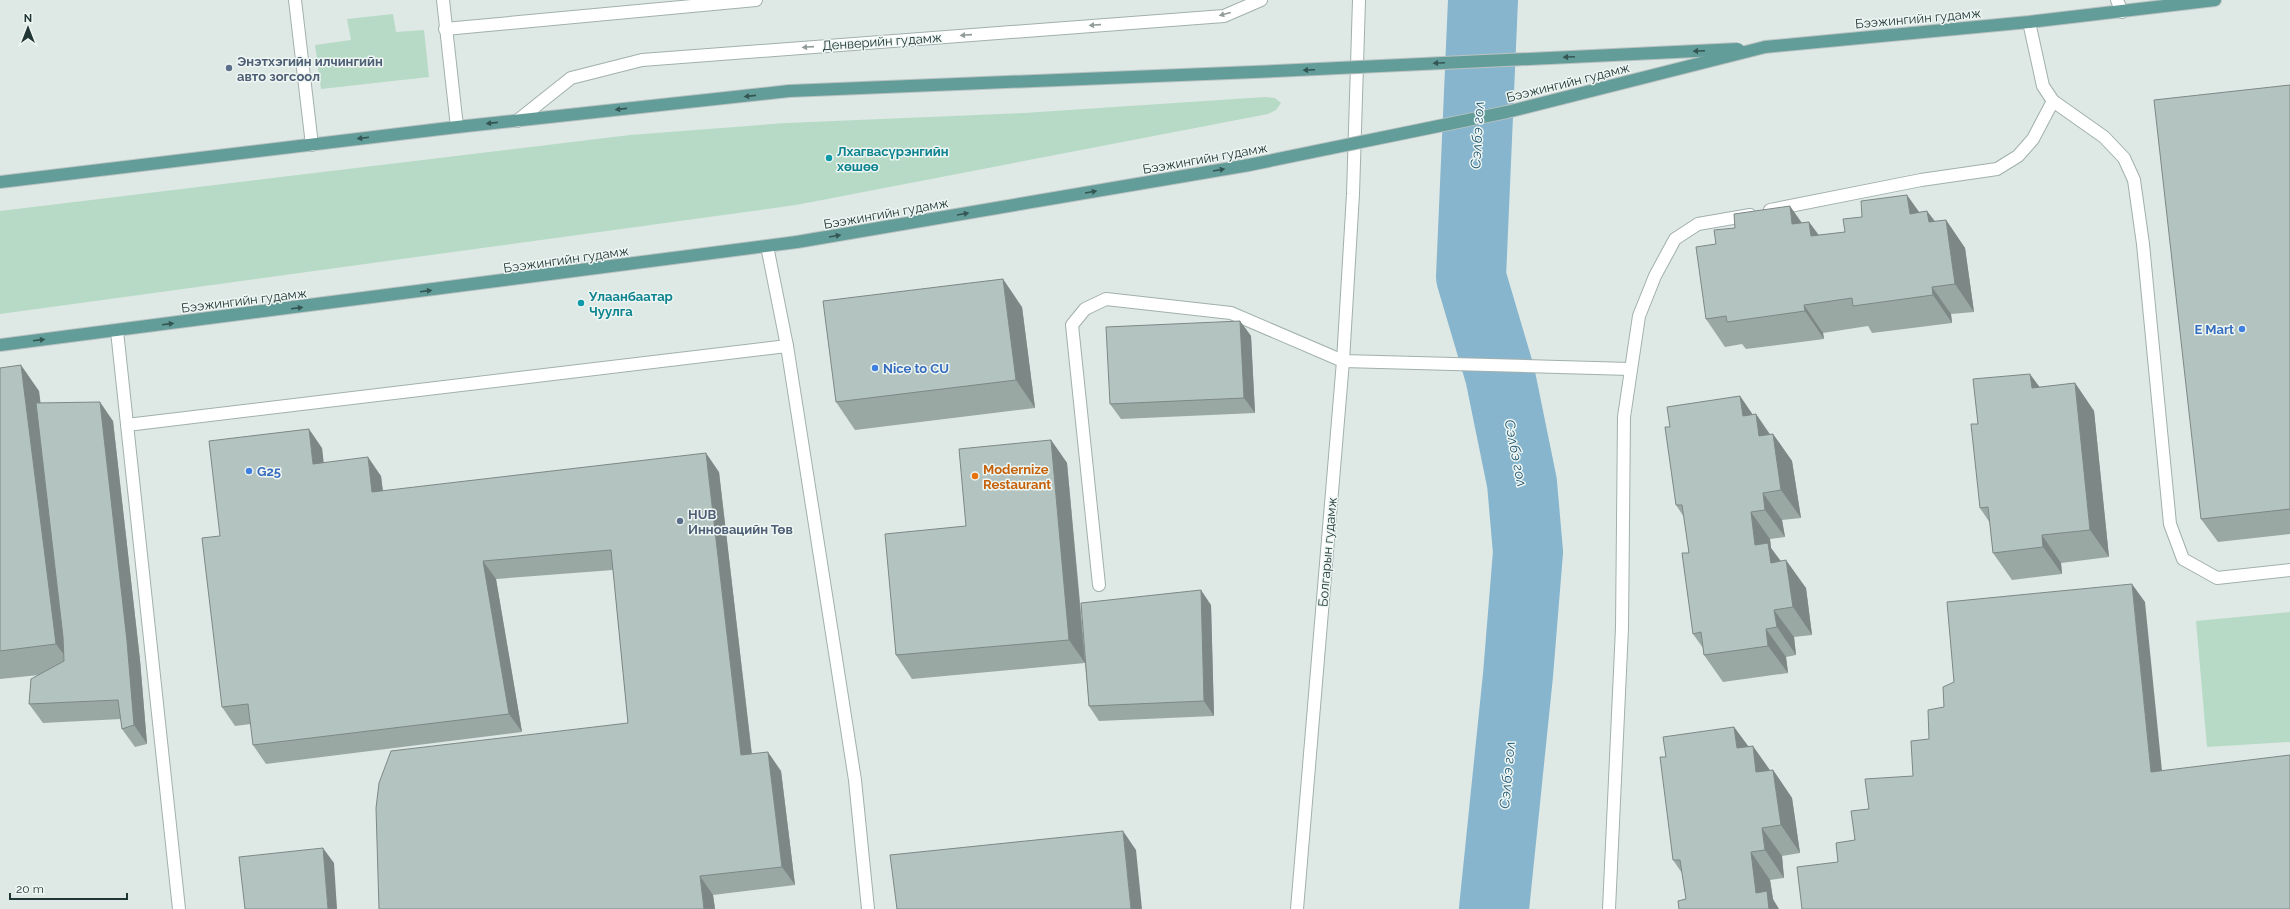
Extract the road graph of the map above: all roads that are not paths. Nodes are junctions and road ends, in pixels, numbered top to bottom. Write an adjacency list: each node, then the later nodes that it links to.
1 (295, 0): 16 (street)
2 (443, 0): 11 (street)
3 (756, 0): 11 (street)
4 (1261, 0): 14 (street, Денверийн гудамж, one-way to 14)
5 (1359, 0): 22 (street, Болгарын гудамж)
6 (2117, 0): 9 (street)
7 (2215, 0): 8 (main road, Бээжингийн гудамж)
8 (2194, 1): 9 (main road, Бээжингийн гудамж)
9 (2122, 12): 10 (main road, Бээжингийн гудамж)
10 (2029, 22): 12 (main road, Бээжингийн гудамж); 13 (street)
11 (446, 29): 15 (street)
12 (1766, 47): 14 (main road, Бээжингийн гудамж, one-way to 14, bridge); 18 (main road, Бээжингийн гудамж, one-way to 12, bridge)
13 (2053, 101): 23 (street); 25 (street)
14 (517, 121): 15 (main road, Бээжингийн гудамж, one-way to 15)
15 (457, 127): 16 (main road, Бээжингийн гудамж, one-way to 16)
16 (312, 145): 17 (main road, Бээжингийн гудамж)
17 (0, 182)
18 (767, 246): 19 (main road, Бээжингийн гудамж, one-way to 18); 21 (street)
19 (117, 331): 20 (main road, Бээжингийн гудамж, one-way to 19); 24 (street)
20 (0, 345)
21 (788, 346): 24 (street); 28 (street)
22 (1343, 361): 23 (street); 26 (street); 29 (street, Болгарын гудамж)
23 (1630, 370): 30 (street)
24 (127, 425): 27 (street)
25 (2290, 570)
26 (1099, 585)
27 (179, 909)
28 (868, 909)
29 (1297, 909)
30 (1609, 909)

